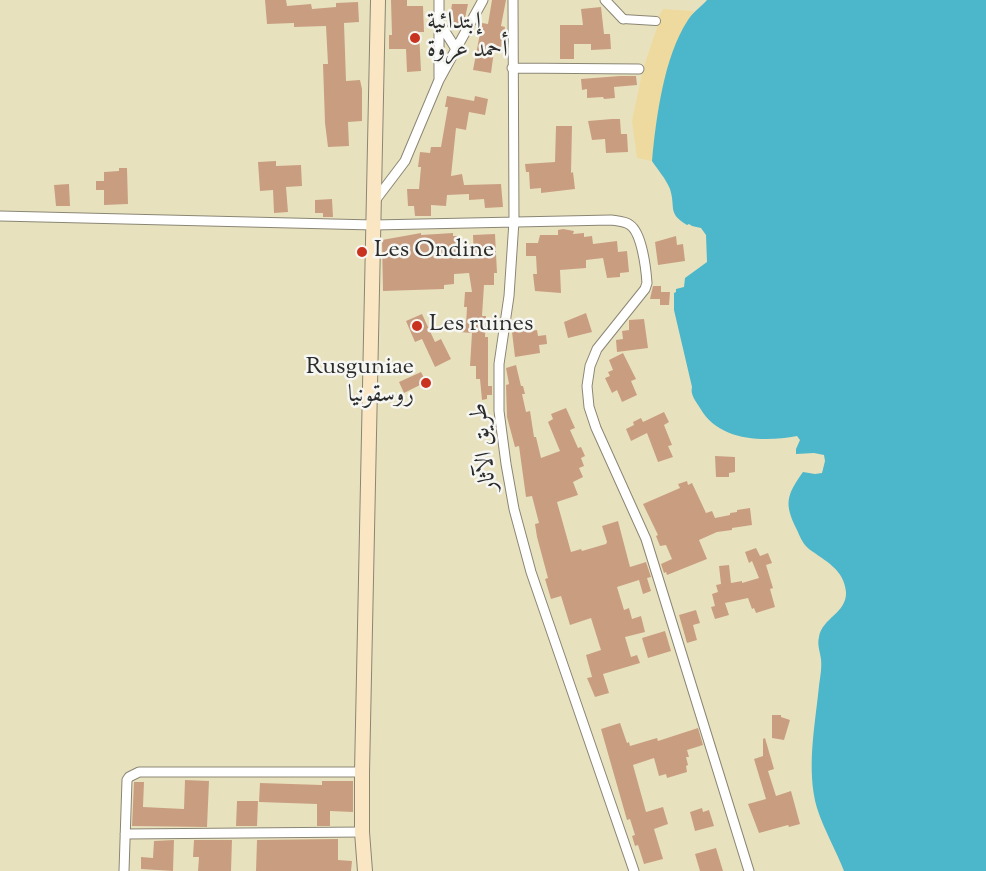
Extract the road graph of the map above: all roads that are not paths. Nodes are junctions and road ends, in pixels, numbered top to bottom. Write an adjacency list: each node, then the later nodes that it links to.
1 (378, 0): 13 (main road)
2 (439, 0): 8 (street)
3 (483, 0): 9 (street)
4 (513, 0): 10 (street, طريق الآثار)
5 (605, 0): 6 (street)
6 (623, 19): 7 (street)
7 (656, 21)
8 (439, 22): 9 (street); 12 (street)
9 (456, 49): 12 (street)
10 (512, 68): 11 (street); 15 (street, طريق الآثار)
11 (639, 69)
12 (439, 80): 13 (street)
13 (374, 202): 16 (main road)
14 (0, 216): 16 (street)
15 (514, 221): 16 (street); 22 (street, طريق الآثار); 23 (street)
16 (374, 225): 17 (main road)
17 (362, 772): 18 (main road); 19 (street)
18 (362, 832): 19 (street); 21 (main road)
19 (125, 834): 20 (street)
20 (124, 871)
21 (364, 871)
22 (634, 871)
23 (749, 871)

